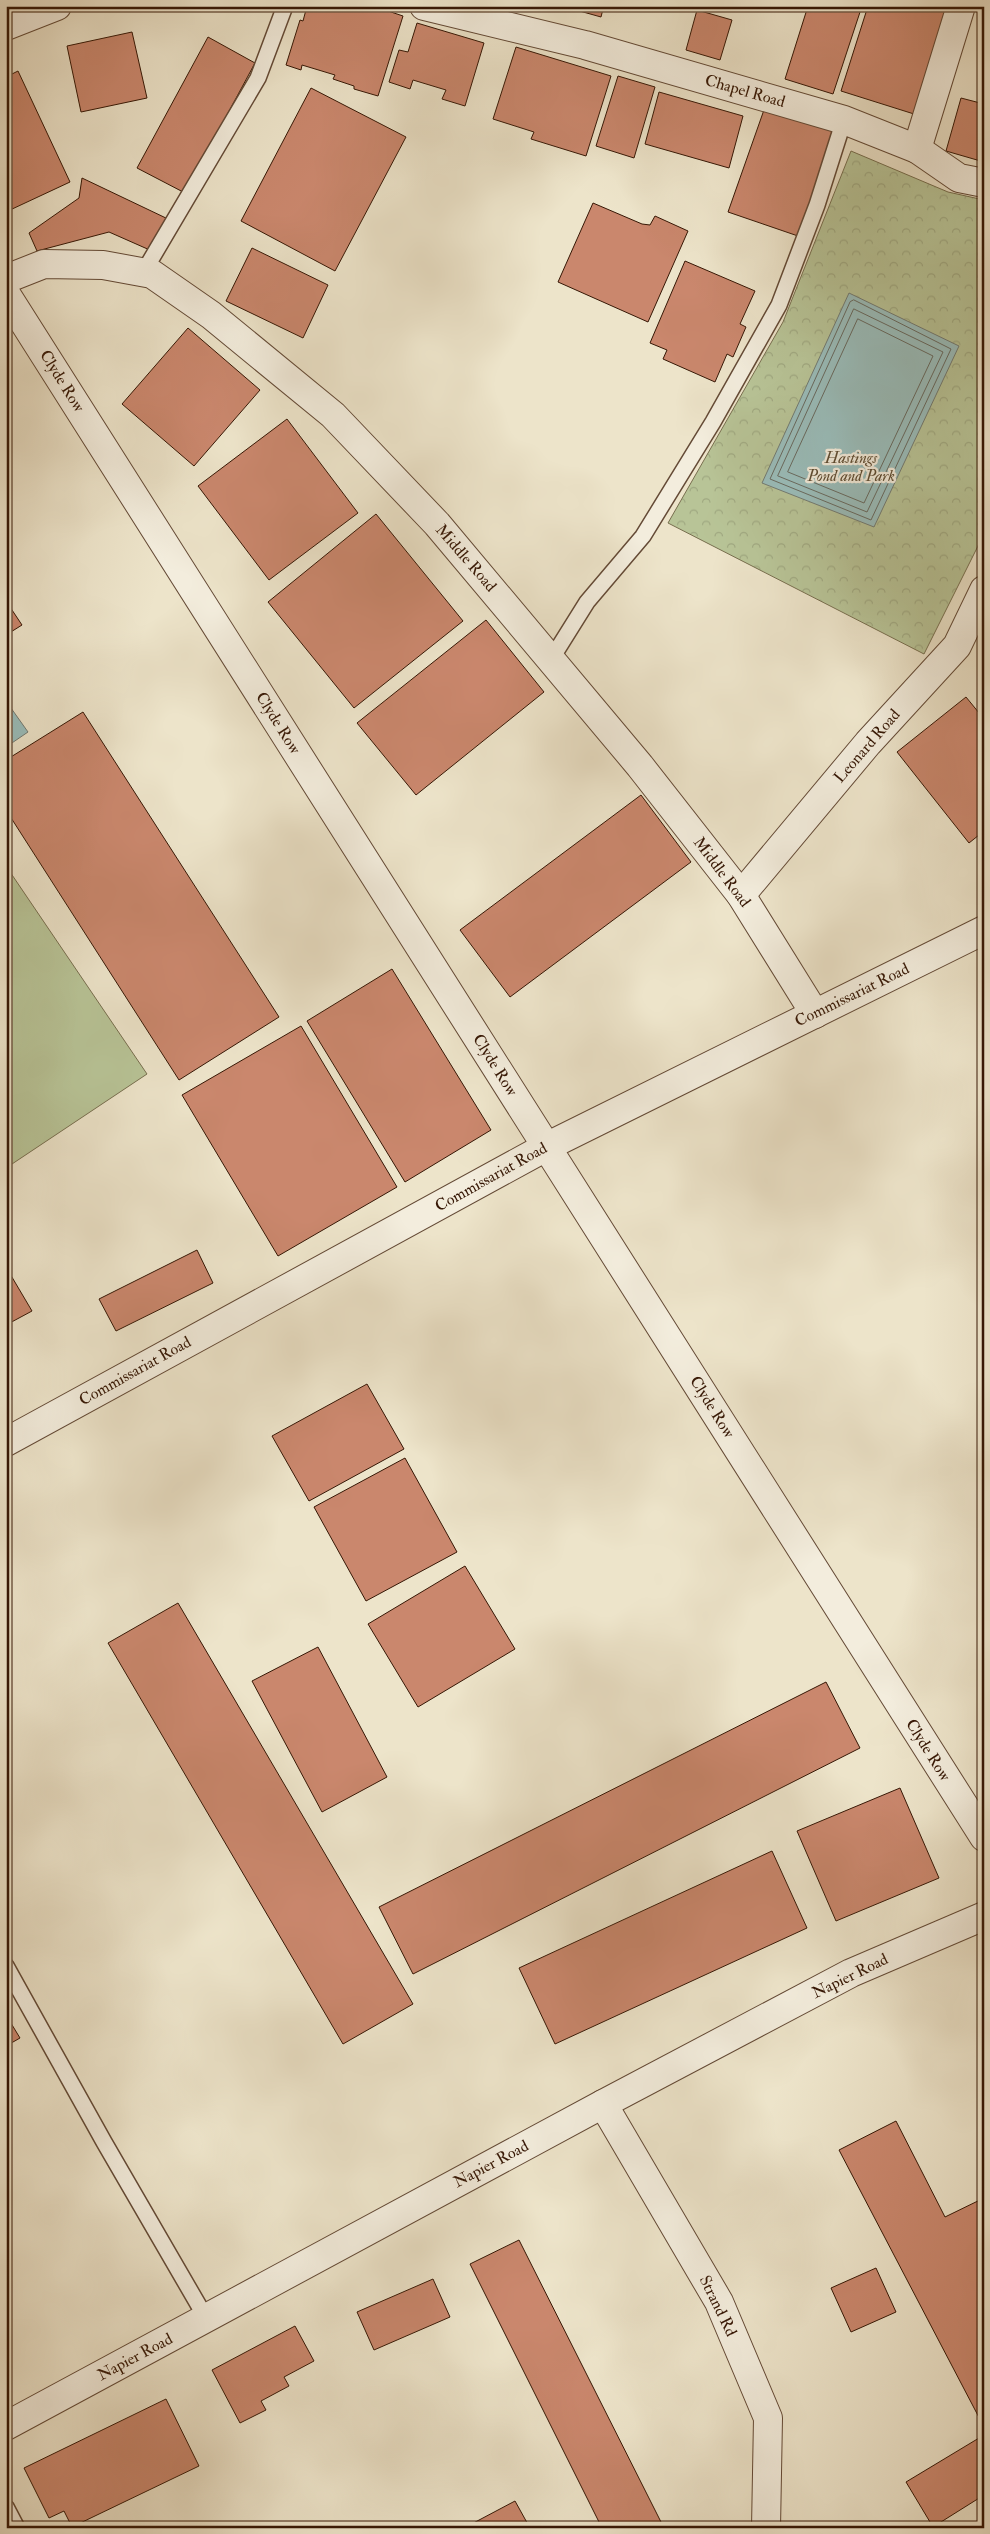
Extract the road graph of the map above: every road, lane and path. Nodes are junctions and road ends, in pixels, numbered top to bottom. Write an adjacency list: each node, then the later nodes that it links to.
1 (57, 6): 5 (street)
2 (285, 6): 9 (lane)
3 (424, 6): 6 (street, Chapel Road)
4 (961, 6): 7 (street)
5 (6, 26)
6 (844, 120): 7 (street, Chapel Road); 13 (lane)
7 (917, 150): 8 (street, Chapel Road)
8 (984, 183)
9 (143, 273): 10 (street, Middle Road); 13 (street, Middle Road)
10 (6, 279)
11 (6, 294): 17 (street, Clyde Row)
12 (984, 590): 14 (street, Leonard Road)
13 (552, 658): 14 (street, Middle Road)
14 (740, 895): 16 (street, Middle Road)
15 (984, 930): 16 (street, Commissariat Road)
16 (814, 1014): 17 (street, Commissariat Road)
17 (546, 1147): 18 (street, Commissariat Road); 19 (street, Clyde Row)
18 (6, 1442)
19 (984, 1837)
20 (984, 1916): 22 (street, Napier Road)
21 (6, 1966): 23 (lane)
22 (603, 2104): 23 (street, Napier Road); 27 (street, Strand Rd)
23 (206, 2318): 24 (street, Napier Road)
24 (6, 2426)
25 (6, 2507): 26 (lane)
26 (17, 2528)
27 (766, 2528)

